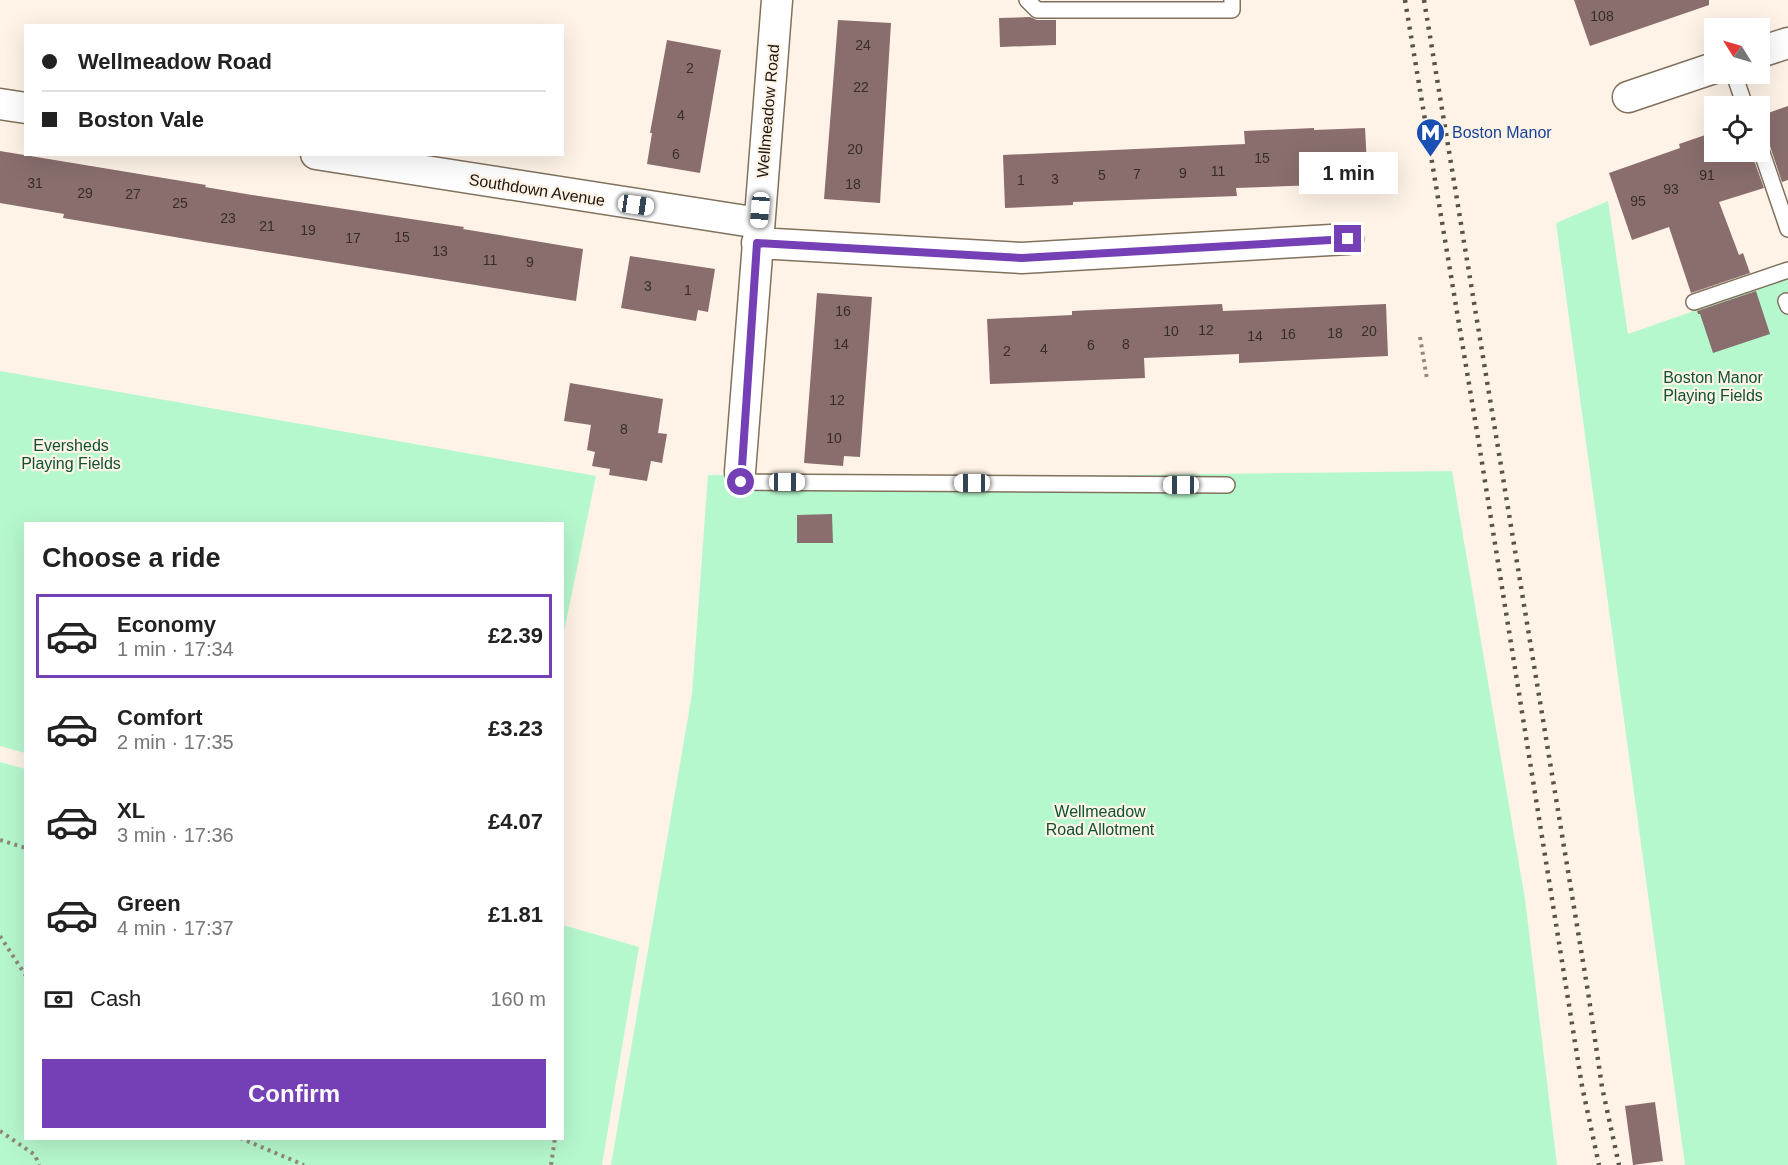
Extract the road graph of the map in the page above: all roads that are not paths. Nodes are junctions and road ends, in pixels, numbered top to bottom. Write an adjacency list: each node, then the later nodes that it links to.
1 (777, 0): 13 (street, Wellmeadow Road)
2 (1026, 0): 3 (lane)
3 (1232, 0)
4 (1788, 43): 5 (street)
5 (1770, 49)
6 (1704, 71): 7 (street)
7 (1628, 97)
8 (0, 104): 9 (street)
9 (24, 108)
10 (327, 156): 13 (street, Southdown Avenue)
11 (1765, 162): 12 (lane)
12 (1788, 229)
13 (758, 233): 14 (street, Southdown Avenue); 17 (street, Wellmeadow Road)
14 (1348, 239)
15 (1788, 270): 16 (lane)
16 (1694, 302)
17 (740, 472): 18 (lane)
18 (1227, 485)

